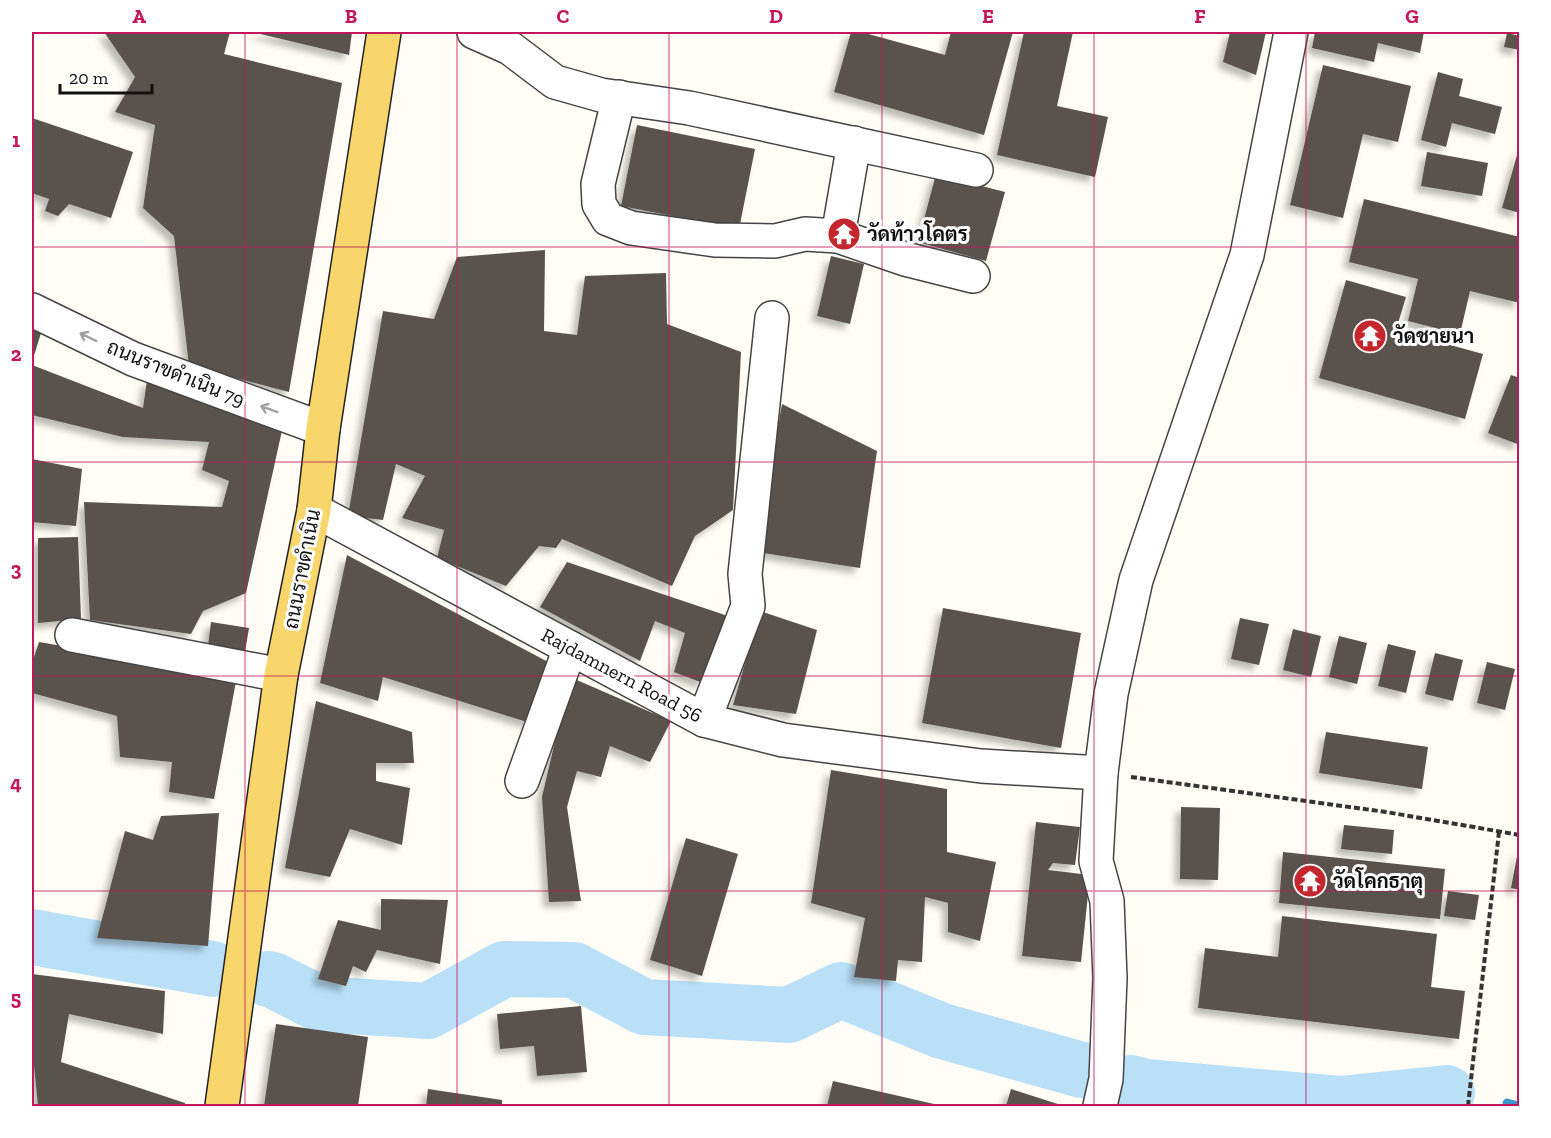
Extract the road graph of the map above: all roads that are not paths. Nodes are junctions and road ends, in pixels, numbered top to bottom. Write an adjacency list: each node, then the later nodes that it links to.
1 (384, 32): 11 (main road, ถนนราขดำเนิน)
2 (474, 32): 4 (street)
3 (1291, 32): 17 (street)
4 (619, 97): 5 (street); 7 (street)
5 (854, 143): 6 (street); 7 (street)
6 (976, 170)
7 (838, 236): 8 (street)
8 (973, 276)
9 (32, 310): 11 (street, ถนนราขดำเนิน 79, one-way to 9)
10 (772, 318): 16 (street)
11 (323, 429): 12 (main road, ถนนราขดำเนิน)
12 (314, 510): 14 (street, Rajdamnern Road 56); 15 (main road, ถนนราขดำเนิน)
13 (72, 635): 15 (street)
14 (570, 648): 16 (street, Rajdamnern Road 56); 18 (street)
15 (281, 675): 19 (main road, ถนนราขดำเนิน)
16 (704, 720): 17 (street, Rajdamnern Road 56)
17 (1101, 773): 20 (street)
18 (522, 781)
19 (222, 1107)
20 (1100, 1107)

